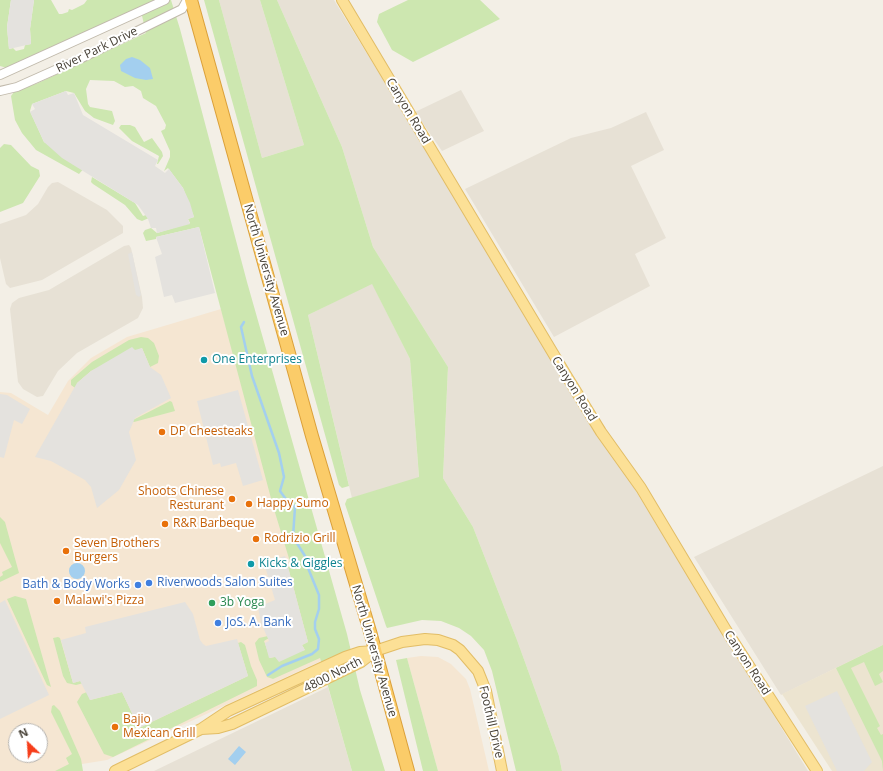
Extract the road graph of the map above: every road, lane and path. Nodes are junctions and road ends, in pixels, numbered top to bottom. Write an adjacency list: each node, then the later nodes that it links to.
1 (165, 0): 5 (street, River Park Drive)
2 (187, 0): 6 (street, River Park Drive)
3 (191, 0): 7 (highway, North University Avenue)
4 (342, 0): 11 (main road, Canyon Road)
5 (0, 75)
6 (0, 91)
7 (375, 651): 8 (main road, 4800 North); 9 (highway, North University Avenue); 10 (main road, Foothill Drive)
8 (115, 771)
9 (408, 771)
10 (502, 771)
11 (817, 771)

